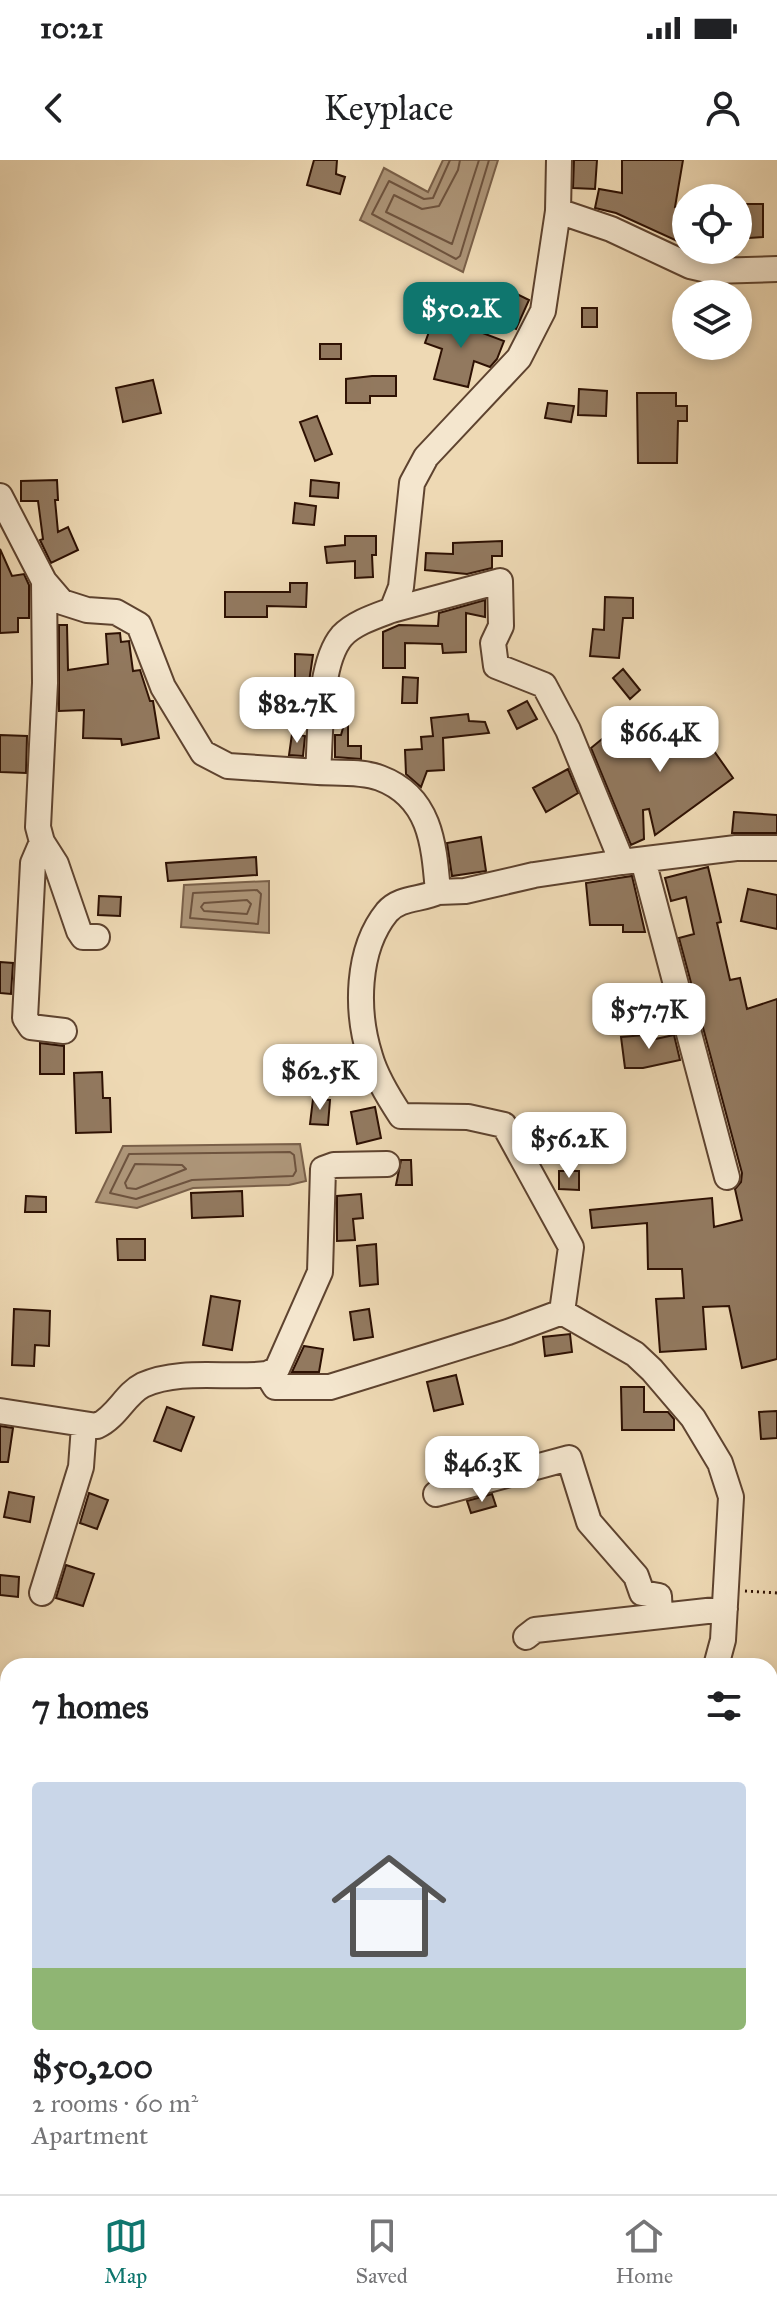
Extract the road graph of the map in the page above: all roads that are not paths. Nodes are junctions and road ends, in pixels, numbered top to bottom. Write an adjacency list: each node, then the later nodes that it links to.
1 (559, 160): 2 (street)
2 (558, 211): 3 (street); 6 (street)
3 (777, 269)
4 (0, 496): 5 (street)
5 (44, 581): 7 (street); 8 (street)
6 (392, 610): 7 (street); 10 (street)
7 (318, 772): 11 (street)
8 (42, 842): 12 (street); 13 (street)
9 (777, 848): 10 (street)
10 (633, 861): 11 (street); 15 (street)
11 (438, 892): 16 (street)
12 (97, 937)
13 (64, 1031)
14 (387, 1164): 17 (street)
15 (727, 1177)
16 (562, 1312): 17 (street); 22 (street)
17 (267, 1374): 19 (street)
18 (0, 1411): 19 (street)
19 (84, 1426): 21 (street)
20 (436, 1494): 23 (street)
21 (42, 1593)
22 (725, 1599): 23 (street); 25 (street)
23 (660, 1616): 24 (street)
24 (526, 1637)
25 (718, 1658)

